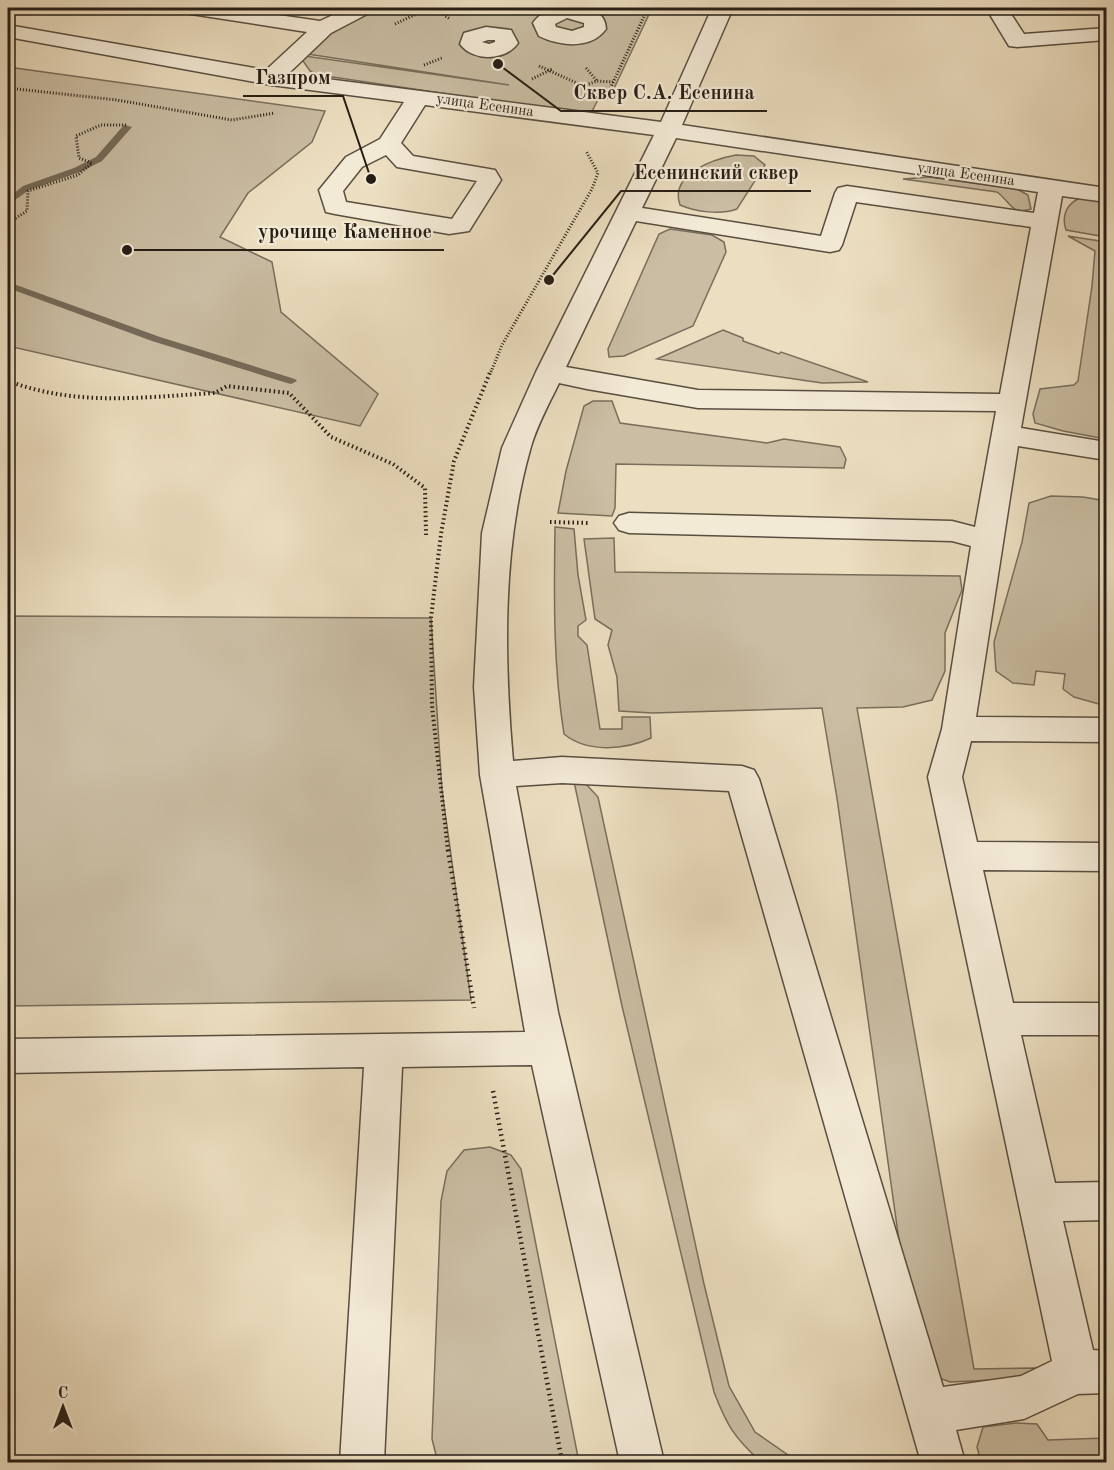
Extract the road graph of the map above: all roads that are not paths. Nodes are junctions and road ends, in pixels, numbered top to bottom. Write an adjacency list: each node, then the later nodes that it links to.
1 (191, 8): 5 (street)
2 (364, 8): 5 (street)
3 (723, 8): 10 (street)
4 (997, 8): 7 (street)
5 (323, 28): 8 (street)
6 (8, 31): 8 (street, улица Есенина)
7 (1107, 34)
8 (272, 78): 9 (street, улица Есенина)
9 (419, 97): 10 (street, улица Есенина); 11 (street)
10 (668, 130): 12 (street, улица Есенина); 14 (street)
11 (389, 144): 11 (street)
12 (1051, 187): 13 (street, улица Есенина); 15 (street)
13 (1107, 195)
14 (629, 213): 15 (street); 16 (street)
15 (1045, 222): 17 (street)
16 (550, 372): 17 (street); 24 (street)
17 (1012, 403): 18 (street)
18 (1006, 435): 19 (street); 21 (street)
19 (1107, 451)
20 (628, 523): 21 (street)
21 (987, 540): 22 (street)
22 (958, 729): 23 (street); 25 (street)
23 (1107, 730)
24 (497, 775): 29 (street); 35 (street)
25 (963, 856): 26 (street); 27 (street)
26 (1107, 856)
27 (999, 1019): 28 (street); 33 (street)
28 (1107, 1019)
29 (548, 1048): 30 (street); 37 (street)
30 (384, 1051): 31 (street); 36 (street)
31 (8, 1056)
32 (1107, 1201): 33 (street)
33 (1040, 1202): 34 (street)
34 (1091, 1372): 35 (street)
35 (927, 1412): 38 (street)
36 (362, 1462)
37 (642, 1462)
38 (943, 1462)

